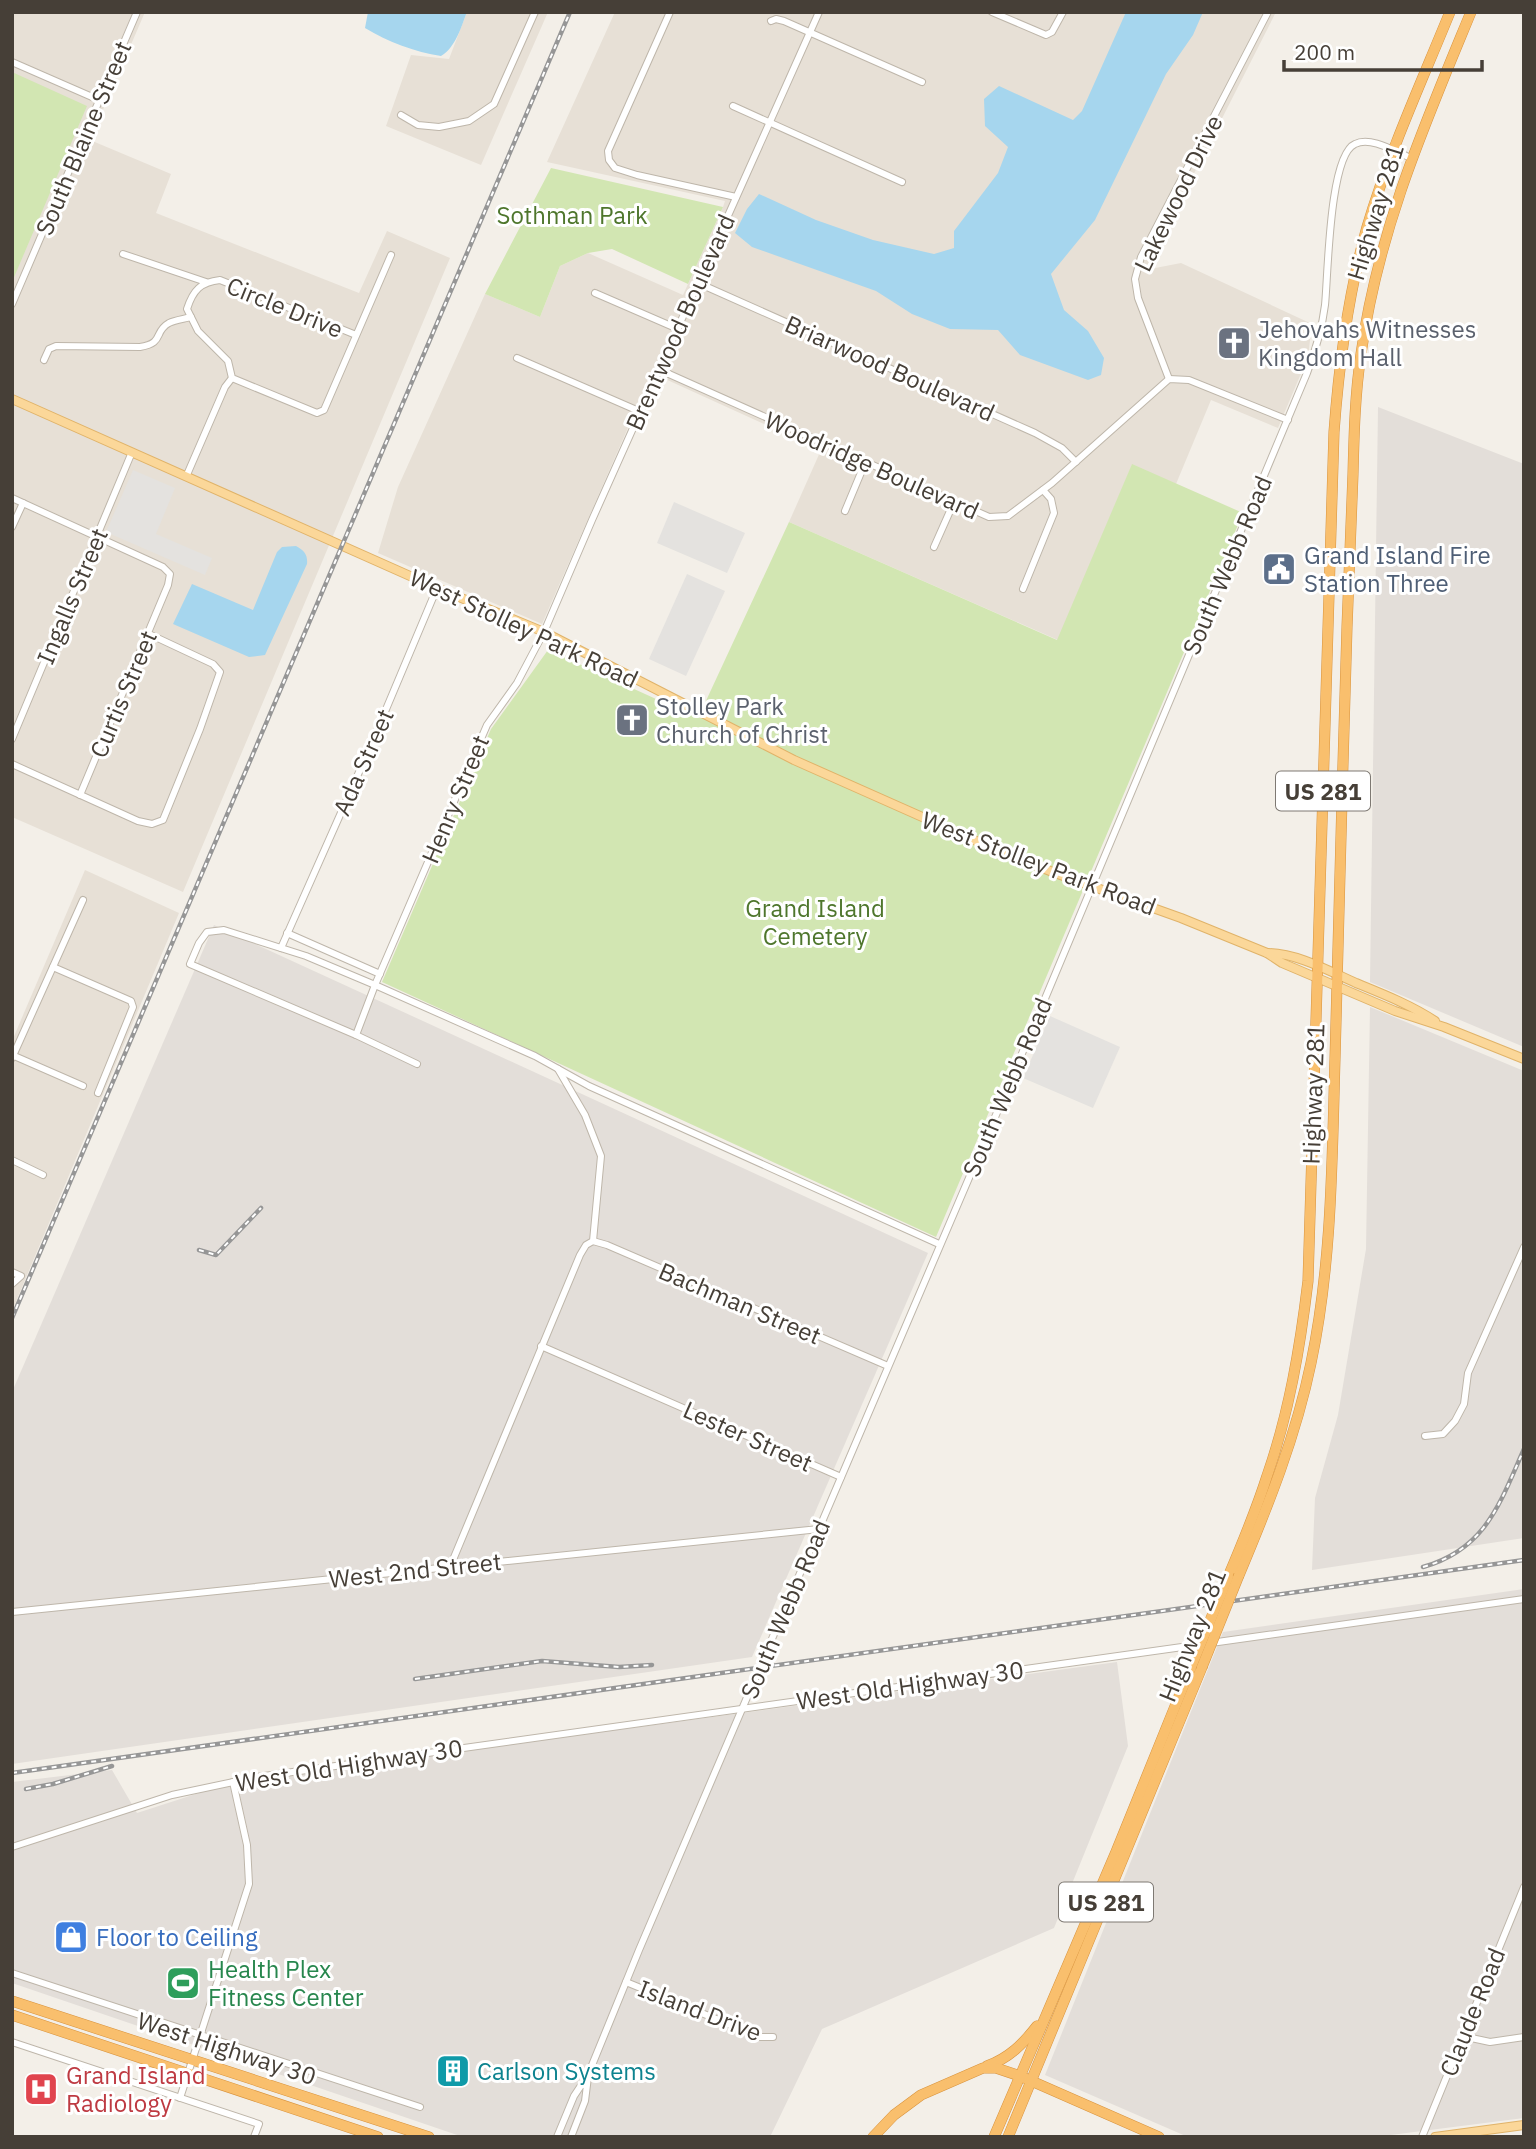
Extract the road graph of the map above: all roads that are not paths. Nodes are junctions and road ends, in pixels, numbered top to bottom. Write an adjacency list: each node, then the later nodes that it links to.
1 (137, 12): 14 (street, South Blaine Street)
2 (535, 12): 16 (street)
3 (670, 12): 21 (street)
4 (819, 12): 11 (street, Brentwood Boulevard)
5 (992, 12): 6 (street)
6 (1063, 12)
7 (1268, 12): 35 (street, Lakewood Drive)
8 (1450, 12): 18 (highway, Highway 281 / US 281)
9 (1471, 12): 19 (highway, Highway 281 / US 281)
10 (771, 21): 11 (street)
11 (810, 32): 13 (street); 17 (street, Brentwood Boulevard)
12 (12, 62): 14 (street)
13 (922, 82)
14 (99, 100): 27 (street, South Blaine Street)
15 (733, 106): 17 (street)
16 (401, 115)
17 (770, 122): 20 (street); 21 (street, Brentwood Boulevard)
18 (1394, 151): 19 (street, South Webb Road); 38 (street, South Webb Road); 63 (highway, Highway 281 / US 281)
19 (1411, 158): 65 (highway, Highway 281 / US 281)
20 (902, 182)
21 (736, 197): 25 (street, Brentwood Boulevard)
22 (122, 254): 24 (street)
23 (391, 255): 30 (street, Circle Drive)
24 (206, 282): 28 (street, Circle Drive); 30 (street, Circle Drive)
25 (698, 283): 29 (street, Brentwood Boulevard); 40 (street, Briarwood Boulevard)
26 (596, 293): 29 (street)
27 (12, 304)
28 (191, 317): 32 (street); 34 (street)
29 (678, 329): 33 (street, Brentwood Boulevard)
30 (356, 335): 34 (street, Circle Drive)
31 (517, 358): 37 (street)
32 (44, 360)
33 (660, 370): 37 (street, Brentwood Boulevard); 41 (street, Woodridge Boulevard)
34 (232, 378): 42 (street)
35 (1169, 379): 38 (street); 40 (street, Woodridge Boulevard)
36 (12, 399): 39 (main road, West Stolley Park Road)
37 (641, 412): 53 (street, Brentwood Boulevard)
38 (1288, 421): 58 (street, South Webb Road)
39 (132, 452): 42 (main road, West Stolley Park Road); 49 (street, Ingalls Street)
40 (1076, 462): 43 (street, Woodridge Boulevard)
41 (865, 463): 45 (street, Woodridge Boulevard); 47 (street)
42 (186, 477): 51 (main road, West Stolley Park Road)
43 (1043, 490): 45 (street, Woodridge Boulevard); 52 (street)
44 (12, 498): 46 (street)
45 (954, 502): 50 (street)
46 (23, 503): 48 (street); 49 (street)
47 (845, 511)
48 (12, 527)
49 (96, 537): 54 (street, Curtis Street); 55 (street, Ingalls Street)
50 (934, 547)
51 (437, 588): 53 (main road, West Stolley Park Road); 60 (street, Ada Street)
52 (1023, 589)
53 (544, 632): 58 (main road, West Stolley Park Road); 64 (street, Henry Street)
54 (149, 634): 57 (street, Curtis Street); 57 (street)
55 (12, 739)
56 (12, 764): 57 (street)
57 (80, 795)
58 (1093, 887): 63 (main road, West Stolley Park Road); 79 (street, South Webb Road)
59 (83, 900): 62 (street)
60 (287, 933): 61 (street, Ada Street); 64 (street)
61 (281, 948): 66 (street); 69 (street)
62 (53, 967): 70 (street); 75 (street)
63 (1318, 973): 65 (main road, West Stolley Park Road); 67 (main road, West Stolley Park Road); 91 (highway, Highway 281 / US 281, bridge)
64 (380, 974): 66 (street, Henry Street)
65 (1338, 975): 67 (highway, Highway 281 / US 281); 68 (main road, West Stolley Park Road)
66 (376, 985): 69 (street, Henry Street); 73 (street)
67 (1337, 987): 68 (main road, West Stolley Park Road); 91 (highway, Highway 281 / US 281, bridge)
68 (1444, 1027): 71 (main road, West Stolley Park Road)
69 (356, 1035): 72 (street)
70 (13, 1056): 74 (street)
71 (1524, 1059)
72 (417, 1064)
73 (558, 1069): 78 (street); 79 (street)
74 (83, 1086)
75 (99, 1093)
76 (12, 1160): 77 (street)
77 (43, 1175)
78 (593, 1241): 83 (street); 84 (street, Bachman Street)
79 (939, 1244): 84 (street, South Webb Road)
80 (1524, 1247): 85 (street)
81 (12, 1272): 82 (street)
82 (12, 1284)
83 (541, 1346): 86 (street, Lester Street); 88 (street)
84 (888, 1366): 86 (street, South Webb Road)
85 (1425, 1436)
86 (841, 1477): 87 (street, South Webb Road)
87 (819, 1529): 88 (street, West 2nd Street); 92 (street, South Webb Road)
88 (450, 1567): 90 (street, West 2nd Street)
89 (1524, 1599): 92 (street, West Old Highway 30)
90 (12, 1612)
91 (1197, 1667): 98 (highway, Highway 281 / US 281); 111 (highway, Highway 281 / US 281)
92 (743, 1708): 93 (street, West Old Highway 30); 97 (street, South Webb Road)
93 (233, 1782): 94 (street, West Old Highway 30); 101 (street)
94 (12, 1847)
95 (1524, 1887): 102 (street, Claude Road)
96 (12, 1973): 101 (street)
97 (626, 1982): 103 (street, Island Drive); 109 (street, South Webb Road)
98 (1053, 1998): 107 (highway); 110 (highway, Highway 281 / US 281)
99 (12, 2000): 106 (highway, West Highway 30)
100 (12, 2015): 108 (highway, West Highway 30)
101 (200, 2034): 106 (street); 113 (street)
102 (1462, 2036): 104 (street); 125 (street, Claude Road)
103 (774, 2037)
104 (1524, 2037)
105 (12, 2042): 112 (street)
106 (192, 2058): 108 (street); 118 (highway, West Highway 30)
107 (983, 2068): 110 (highway); 121 (highway)
108 (188, 2073): 112 (street); 117 (highway, West Highway 30)
109 (588, 2075): 119 (street, South Webb Road); 120 (street, South Webb Road)
110 (1020, 2076): 111 (highway); 122 (highway, Highway 281 / US 281)
111 (1032, 2081): 123 (highway, Highway 281 / US 281); 124 (highway)
112 (180, 2098): 116 (street)
113 (420, 2106)
114 (1524, 2126): 115 (main road)
115 (1440, 2136)
116 (254, 2137)
117 (378, 2137)
118 (429, 2137)
119 (557, 2137)
120 (570, 2137)
121 (873, 2137)
122 (994, 2137)
123 (1008, 2137)
124 (1159, 2137)
125 (1422, 2137)

